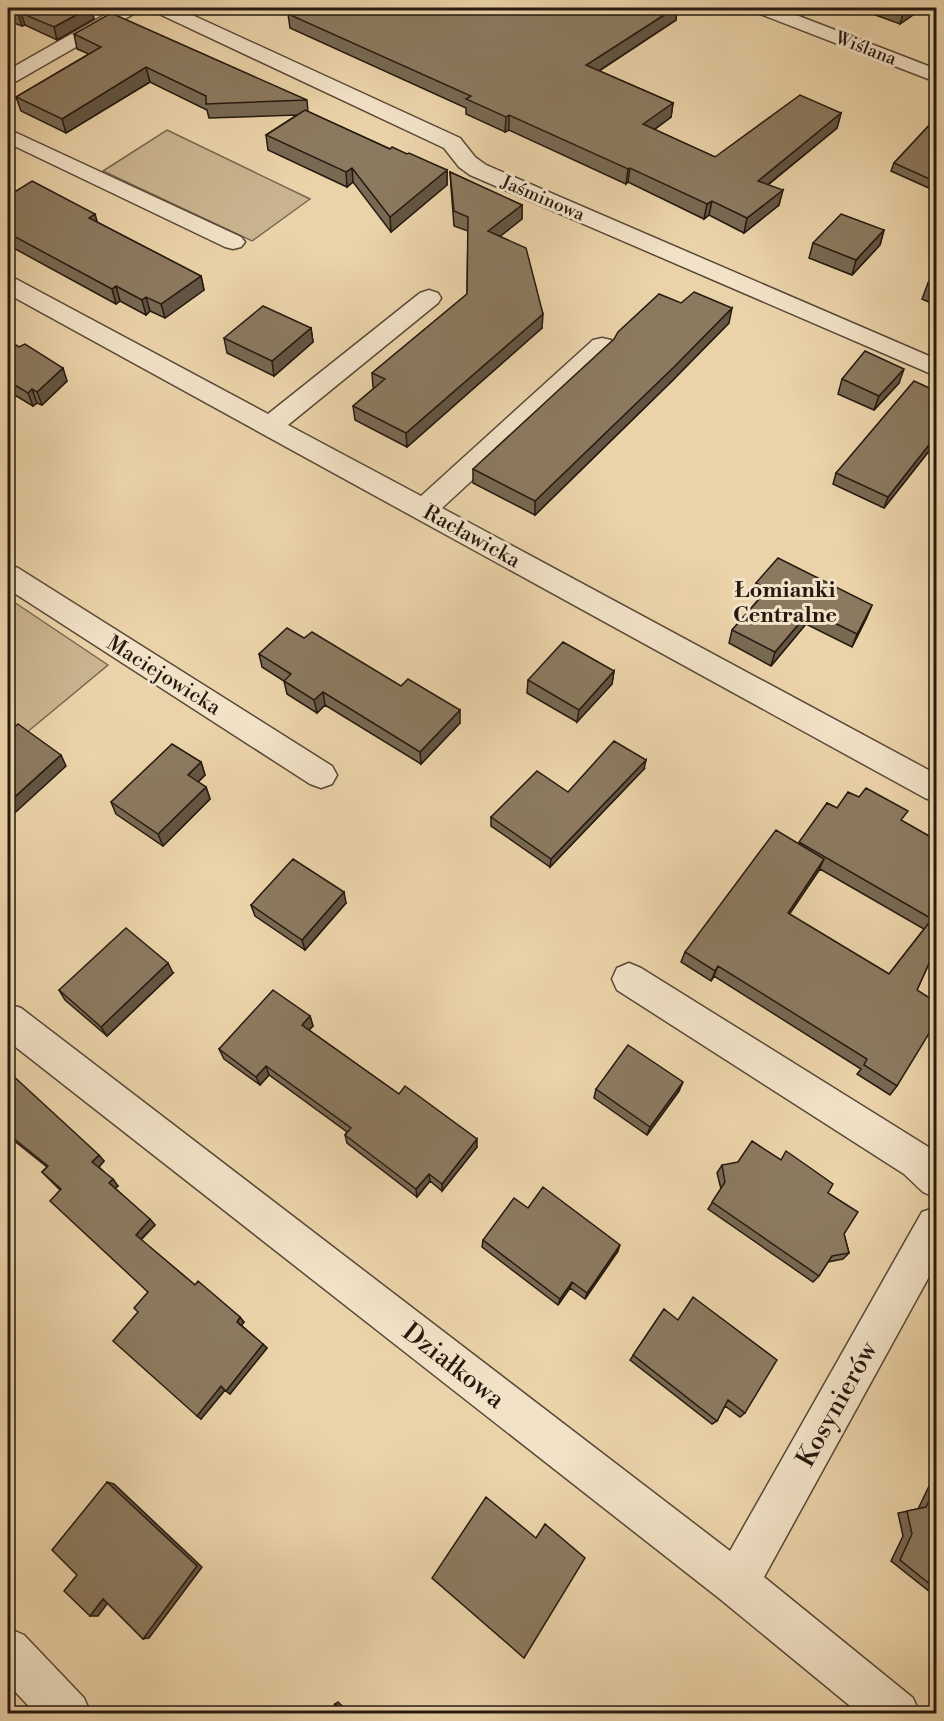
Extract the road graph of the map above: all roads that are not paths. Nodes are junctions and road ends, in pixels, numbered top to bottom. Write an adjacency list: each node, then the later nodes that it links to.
1 (130, 8): 5 (street)
2 (162, 8): 11 (street, Jaśminowa)
3 (762, 8): 4 (street, Wiślana)
4 (936, 76)
5 (8, 78)
6 (8, 135): 7 (street)
7 (233, 242)
8 (8, 284): 12 (street, Racławicka)
9 (429, 298): 12 (street)
10 (602, 346): 13 (street)
11 (936, 368)
12 (270, 426): 13 (street, Racławicka)
13 (423, 510): 16 (street, Racławicka)
14 (8, 575): 15 (street, Maciejowicka)
15 (321, 775)
16 (936, 789)
17 (629, 979): 19 (street)
18 (8, 1020): 21 (street, Działkowa)
19 (936, 1179)
20 (936, 1226): 21 (street, Kosynierów)
21 (736, 1583): 24 (street, Działkowa)
22 (8, 1651): 23 (street)
23 (68, 1713)
24 (897, 1713)

